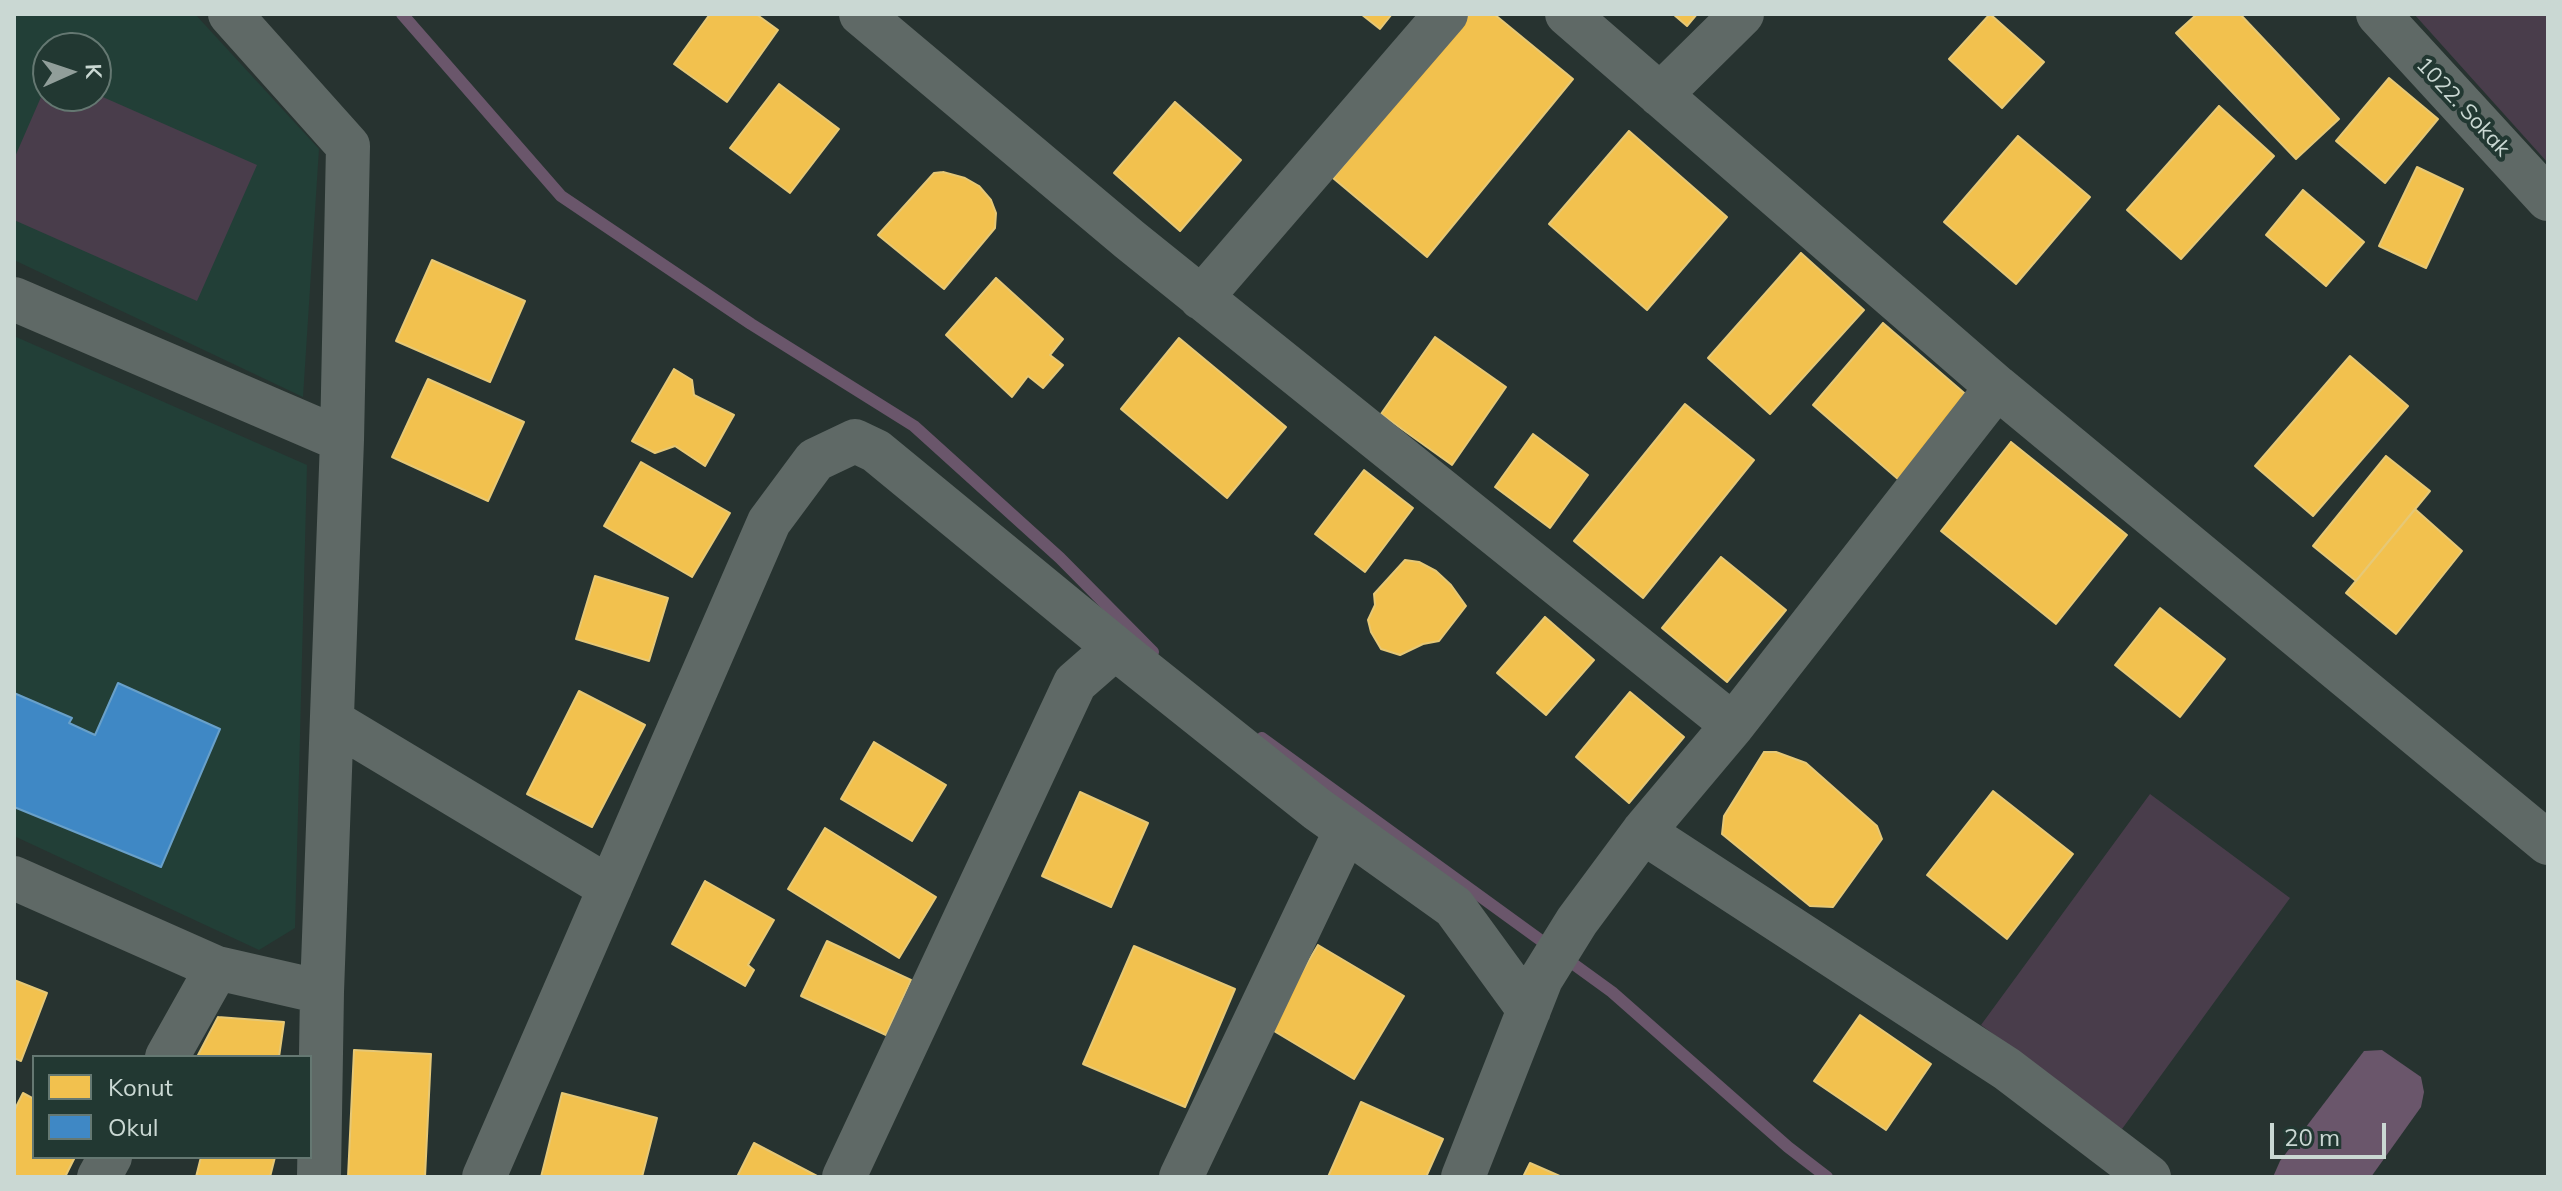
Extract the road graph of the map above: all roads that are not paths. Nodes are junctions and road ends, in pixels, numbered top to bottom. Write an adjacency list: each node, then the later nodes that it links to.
1 (230, 14): 12 (street)
2 (861, 14): 9 (street)
3 (1446, 14): 9 (street)
4 (1567, 14): 7 (street)
5 (1742, 14): 7 (street)
6 (2378, 14): 8 (street, 1022. Sokak)
7 (1660, 95): 11 (street)
8 (2548, 199)
9 (1201, 298): 15 (street)
10 (14, 299): 12 (street)
11 (1997, 387): 15 (street); 18 (street)
12 (342, 440): 14 (street)
13 (1115, 648): 16 (street); 20 (street); 29 (street)
14 (332, 721): 20 (street); 22 (street)
15 (1733, 725): 17 (street)
16 (1346, 830): 23 (street); 30 (street)
17 (1643, 832): 23 (street); 32 (street)
18 (2548, 843)
19 (14, 878): 21 (street)
20 (610, 888): 28 (street)
21 (217, 968): 22 (street); 24 (street)
22 (322, 992): 27 (street)
23 (1535, 994): 31 (street)
24 (168, 1055)
25 (109, 1159): 26 (street)
26 (99, 1177)
27 (319, 1177)
28 (484, 1177)
29 (844, 1177)
30 (1181, 1177)
31 (1463, 1177)
32 (2149, 1177)

